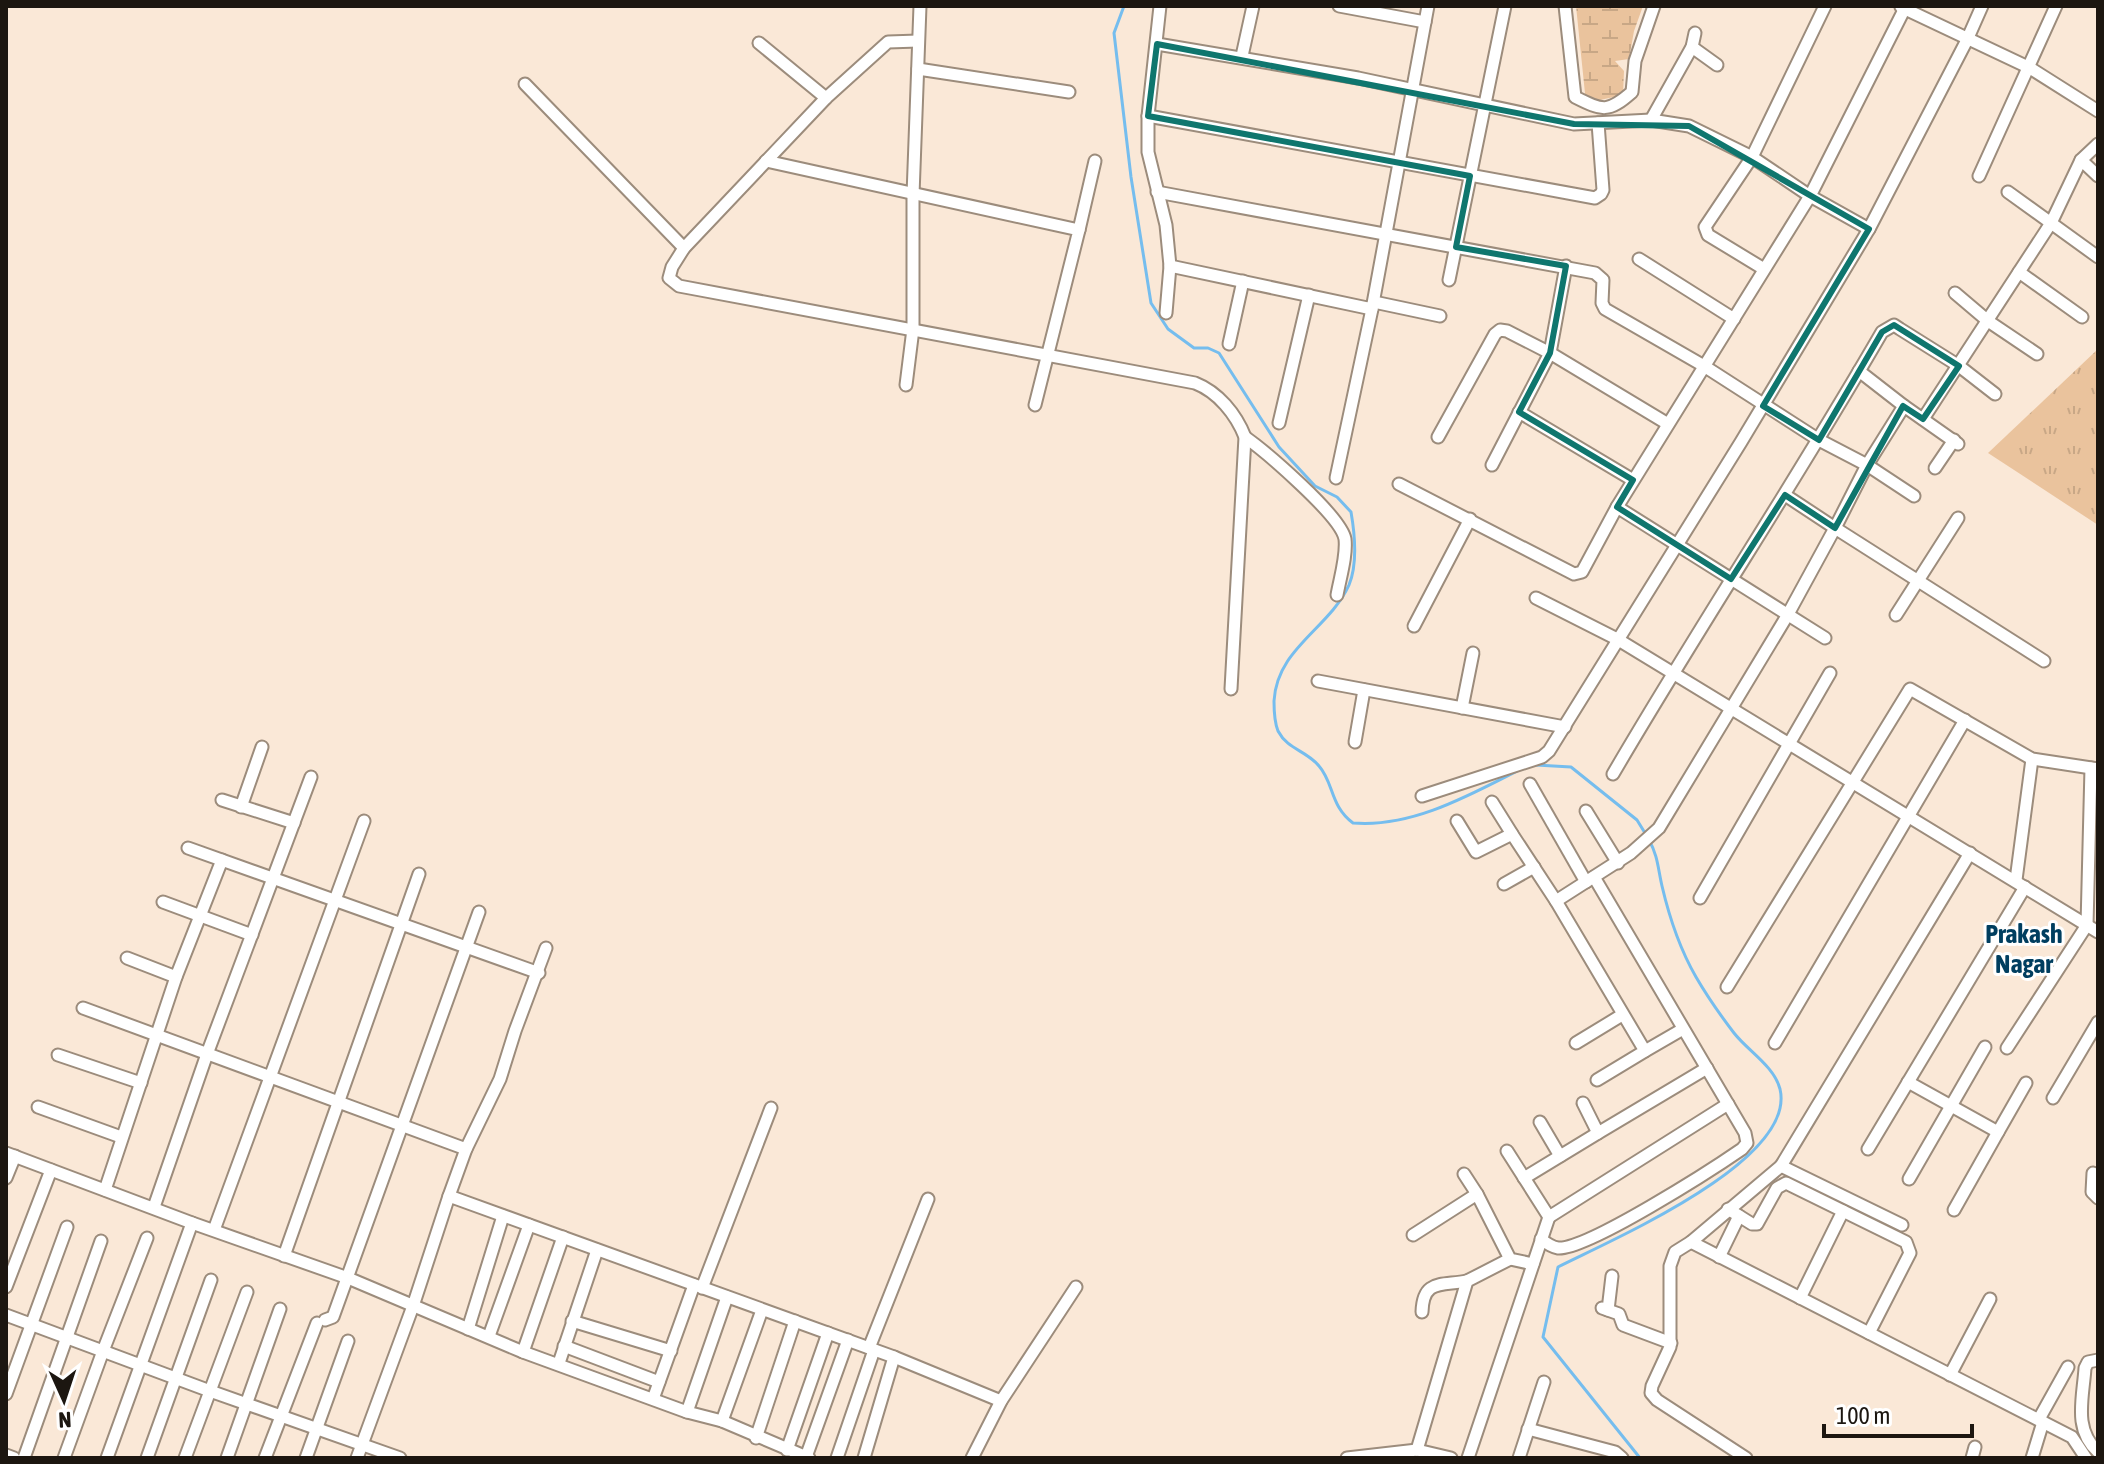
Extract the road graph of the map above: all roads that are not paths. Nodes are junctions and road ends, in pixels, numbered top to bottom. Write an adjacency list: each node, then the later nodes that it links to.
1 (920, 6): 16 (street)
2 (1160, 6): 18 (street)
3 (1253, 6): 20 (street)
4 (1339, 6): 13 (street)
5 (1428, 6): 13 (street)
6 (1505, 6): 28 (street)
7 (1565, 6): 8 (street)
8 (1654, 6)
9 (1825, 6): 34 (street)
10 (1982, 6): 15 (street)
11 (2056, 6): 22 (street)
12 (1903, 7): 15 (street); 45 (street)
13 (1425, 22): 25 (street)
14 (1695, 33): 19 (street)
15 (1967, 40): 22 (street); 47 (street)
16 (918, 41): 23 (street); 27 (street)
17 (759, 43): 27 (street)
18 (1157, 44): 20 (street); 30 (street)
19 (1692, 47): 21 (street); 31 (street)
20 (1242, 56): 25 (street)
21 (1717, 65)
22 (2030, 68): 29 (street); 40 (street)
23 (918, 69): 26 (street); 44 (street)
24 (525, 84): 51 (street)
25 (1413, 91): 28 (street); 38 (street)
26 (1069, 92)
27 (826, 98): 36 (street)
28 (1486, 106): 32 (street); 39 (street)
29 (2098, 111)
30 (1148, 116): 38 (street); 42 (street)
31 (1651, 120): 32 (street); 34 (street)
32 (1598, 123): 39 (street)
33 (2098, 144): 35 (street)
34 (1752, 157): 45 (street); 56 (street)
35 (2081, 160): 41 (street); 46 (street)
36 (766, 161): 44 (street); 51 (street)
37 (1095, 161): 48 (street)
38 (1400, 162): 39 (street); 49 (street)
39 (1470, 176): 50 (street)
40 (1979, 176)
41 (2098, 176)
42 (1157, 192): 49 (street); 54 (street)
43 (2008, 192): 46 (street)
44 (913, 195): 48 (street); 68 (street)
45 (1810, 196): 47 (street); 56 (street)
46 (2051, 223): 52 (street); 57 (street)
47 (1869, 229): 79 (street)
48 (1079, 230): 71 (street)
49 (1387, 234): 50 (street); 62 (street)
50 (1456, 247): 55 (street); 58 (street)
51 (684, 248): 68 (street)
52 (2098, 257)
53 (1639, 259): 66 (street)
54 (1170, 266): 59 (street); 63 (street)
55 (1566, 266): 70 (street); 73 (street)
56 (1764, 269): 66 (street)
57 (2019, 272): 65 (street); 67 (street)
58 (1449, 280)
59 (1243, 281): 61 (street); 69 (street)
60 (1955, 293): 67 (street)
61 (1309, 295): 62 (street); 83 (street)
62 (1373, 305): 64 (street); 91 (street)
63 (1166, 313)
64 (1440, 316)
65 (2082, 317)
66 (1734, 319): 73 (street)
67 (1988, 321): 72 (street); 74 (street)
68 (913, 329): 71 (street); 76 (street)
69 (1229, 344)
70 (1550, 353): 81 (street); 84 (street); 86 (street)
71 (1047, 354): 78 (street); 85 (street)
72 (2037, 354)
73 (1704, 366): 79 (street); 84 (street)
74 (1959, 366): 75 (street); 77 (street); 82 (street)
75 (1859, 371): 80 (street); 87 (street)
76 (906, 385)
77 (1995, 394)
78 (1035, 405)
79 (1763, 406): 87 (street); 100 (street)
80 (1904, 406): 82 (street); 89 (street)
81 (1519, 412): 88 (street); 92 (street)
82 (1923, 419): 90 (street)
83 (1279, 423)
84 (1668, 424): 92 (street)
85 (1245, 437): 103 (street); 115 (street)
86 (1438, 437)
87 (1819, 440): 89 (street); 94 (street)
88 (1492, 465)
89 (1867, 465): 95 (street); 99 (street)
90 (1935, 468)
91 (1336, 478)
92 (1633, 480): 96 (street)
93 (1399, 484): 98 (street)
94 (1785, 495): 99 (street); 101 (street)
95 (1914, 496)
96 (1617, 507): 98 (street); 100 (street)
97 (1958, 518): 102 (street)
98 (1470, 519): 107 (street)
99 (1835, 528): 102 (street); 106 (street)
100 (1678, 545): 101 (street); 109 (street)
101 (1731, 579): 106 (street); 113 (street)
102 (1918, 579): 105 (street); 111 (street)
103 (1337, 595)
104 (1536, 598): 109 (street)
105 (1896, 615)
106 (1787, 616): 108 (street); 118 (street)
107 (1414, 626)
108 (1825, 638)
109 (1617, 639): 113 (street); 120 (street)
110 (1473, 653): 117 (street)
111 (2044, 661)
112 (1830, 673): 122 (street)
113 (1672, 674): 118 (street); 126 (street)
114 (1318, 681): 116 (street)
115 (1231, 689)
116 (1364, 690): 117 (street); 121 (street)
117 (1462, 708): 120 (street)
118 (1731, 709): 122 (street); 143 (street)
119 (1965, 720): 124 (street); 128 (street); 135 (street)
120 (1565, 727): 130 (street)
121 (1355, 742)
122 (1788, 743): 128 (street); 150 (street)
123 (262, 747): 133 (street)
124 (2032, 759): 125 (street); 149 (street)
125 (2094, 768): 157 (street)
126 (1613, 774)
127 (311, 777): 138 (street)
128 (1854, 781): 135 (street); 165 (street)
129 (1530, 784): 147 (street)
130 (1422, 796)
131 (222, 800): 133 (street)
132 (1492, 802): 139 (street)
133 (241, 807): 138 (street)
134 (1586, 811): 143 (street)
135 (1907, 817): 141 (street); 172 (street)
136 (364, 821): 151 (street)
137 (1457, 821): 139 (street)
138 (294, 823): 146 (street)
139 (1512, 834): 144 (street)
140 (188, 848): 142 (street)
141 (1970, 853): 149 (street); 201 (street)
142 (222, 860): 146 (street); 155 (street)
143 (1618, 863): 147 (street)
144 (1534, 867): 148 (street); 152 (street)
145 (419, 874): 156 (street)
146 (273, 879): 151 (street); 159 (street)
147 (1590, 880): 152 (street); 169 (street)
148 (1504, 884)
149 (2020, 884): 157 (street); 181 (street)
150 (1700, 898)
151 (335, 901): 156 (street); 179 (street)
152 (1556, 901): 167 (street)
153 (163, 902): 155 (street)
154 (479, 912): 160 (street)
155 (200, 916): 159 (street); 164 (street)
156 (402, 923): 160 (street); 185 (street)
157 (2087, 925): 158 (street); 174 (street)
158 (2098, 932)
159 (252, 935): 176 (street)
160 (468, 945): 163 (street); 192 (street)
161 (546, 948): 163 (street)
162 (127, 958): 164 (street)
163 (539, 973): 196 (street)
164 (176, 977): 170 (street)
165 (1727, 987)
166 (83, 1008): 170 (street)
167 (1622, 1015): 171 (street); 175 (street)
168 (2098, 1022): 184 (street)
169 (1683, 1029): 175 (street); 178 (street)
170 (158, 1036): 176 (street); 182 (street)
171 (1576, 1043)
172 (1775, 1043)
173 (1985, 1047): 188 (street)
174 (2007, 1048)
175 (1645, 1051): 180 (street)
176 (207, 1054): 179 (street); 213 (street)
177 (58, 1055): 182 (street)
178 (1707, 1068): 187 (street); 194 (street)
179 (270, 1077): 185 (street); 224 (street)
180 (1597, 1080)
181 (1908, 1082): 188 (street); 197 (street)
182 (141, 1083): 195 (street)
183 (2026, 1083): 193 (street)
184 (2053, 1098)
185 (337, 1102): 192 (street); 232 (street)
186 (1583, 1103): 194 (street)
187 (1728, 1104): 219 (street); 228 (street)
188 (1951, 1106): 193 (street); 207 (street)
189 (38, 1107): 195 (street)
190 (771, 1108): 240 (street)
191 (1540, 1122): 200 (street)
192 (402, 1126): 196 (street); 237 (street)
193 (1998, 1132): 215 (street)
194 (1598, 1133): 200 (street)
195 (121, 1137): 208 (street)
196 (466, 1149): 210 (street)
197 (1868, 1149)
198 (1507, 1151): 206 (street)
199 (10, 1154): 202 (street); 205 (street)
200 (1560, 1156): 206 (street)
201 (1781, 1166): 214 (street); 222 (street)
202 (51, 1170): 208 (street); 241 (street)
203 (2093, 1173): 211 (street)
204 (1464, 1174): 209 (street)
205 (6, 1178)
206 (1524, 1178): 219 (street)
207 (1909, 1179)
208 (105, 1190): 213 (street)
209 (1477, 1194): 225 (street); 234 (street)
210 (449, 1196): 217 (street); 247 (street)
211 (2098, 1198)
212 (928, 1199): 264 (street)
213 (154, 1207): 220 (street)
214 (1728, 1209): 218 (street); 230 (street)
215 (1954, 1210)
216 (1843, 1211): 218 (street); 245 (street); 257 (street)
217 (503, 1216): 221 (street); 255 (street)
218 (1739, 1216): 233 (street)
219 (1549, 1217): 228 (street)
220 (192, 1223): 224 (street); 271 (street)
221 (529, 1225): 226 (street); 258 (street)
222 (1902, 1225)
223 (67, 1227): 254 (street)
224 (214, 1230): 232 (street)
225 (1413, 1235)
226 (563, 1237): 231 (street); 267 (street)
227 (147, 1238): 265 (street)
228 (1541, 1239): 235 (street)
229 (101, 1241): 259 (street)
230 (1691, 1242): 233 (street); 262 (street)
231 (597, 1250): 240 (street); 252 (street)
232 (284, 1256): 237 (street)
233 (1719, 1257): 245 (street)
234 (1510, 1259): 235 (street); 239 (street)
235 (1533, 1264): 312 (street)
236 (1612, 1276): 262 (street)
237 (348, 1278): 247 (street); 283 (street)
238 (211, 1280): 274 (street)
239 (1467, 1281): 250 (street); 291 (street)
240 (698, 1286): 244 (street); 266 (street)
241 (6, 1287)
242 (1076, 1287): 280 (street)
243 (247, 1292): 277 (street)
244 (727, 1297): 249 (street); 282 (street)
245 (1800, 1298): 257 (street)
246 (1990, 1299): 273 (street)
247 (413, 1306): 255 (street); 289 (street)
248 (280, 1309): 281 (street)
249 (762, 1310): 253 (street); 284 (street)
250 (1422, 1312)
251 (6, 1315): 254 (street)
252 (572, 1321): 263 (street); 266 (street)
253 (795, 1321): 256 (street); 288 (street)
254 (33, 1324): 259 (street); 278 (street)
255 (468, 1329): 258 (street)
256 (828, 1333): 260 (street); 290 (street)
257 (1869, 1333): 273 (street)
258 (489, 1336): 267 (street)
259 (67, 1337): 265 (street); 297 (street)
260 (848, 1340): 264 (street); 295 (street)
261 (348, 1341): 286 (street)
262 (1671, 1343): 315 (street)
263 (564, 1346): 270 (street); 275 (street)
264 (871, 1349): 268 (street); 307 (street)
265 (103, 1351): 271 (street); 298 (street)
266 (671, 1351): 275 (street)
267 (523, 1352): 270 (street)
268 (894, 1357): 280 (street); 308 (street)
269 (2098, 1360): 292 (street)
270 (559, 1363): 279 (street)
271 (141, 1365): 274 (street); 299 (street)
272 (2068, 1367): 285 (street)
273 (1950, 1375): 285 (street)
274 (176, 1376): 277 (street); 300 (street)
275 (659, 1382): 279 (street)
276 (1544, 1382): 287 (street)
277 (210, 1391): 281 (street); 301 (street)
278 (6, 1394)
279 (653, 1399): 282 (street)
280 (1001, 1401): 309 (street)
281 (247, 1404): 283 (street); 302 (street)
282 (687, 1412): 284 (street)
283 (281, 1416): 286 (street); 303 (street)
284 (722, 1421): 288 (street)
285 (2041, 1421): 316 (street); 317 (street)
286 (318, 1427): 289 (street); 304 (street)
287 (1528, 1429): 313 (street); 314 (street)
288 (756, 1438): 290 (street)
289 (362, 1444): 305 (street); 306 (street)
290 (787, 1450): 295 (street)
291 (1417, 1450): 294 (street); 310 (street)
292 (2098, 1452)
293 (6, 1455): 296 (street)
294 (1430, 1456): 311 (street)
295 (807, 1457)
296 (14, 1458)
297 (24, 1458)
298 (64, 1458)
299 (107, 1458)
300 (147, 1458)
301 (185, 1458)
302 (227, 1458)
303 (265, 1458)
304 (306, 1458)
305 (357, 1458)
306 (400, 1458)
307 (837, 1458)
308 (864, 1458)
309 (972, 1458)
310 (1347, 1458)
311 (1451, 1458)
312 (1468, 1458)
313 (1519, 1458)
314 (1622, 1458)
315 (1746, 1458)
316 (2032, 1458)
317 (2086, 1458)

